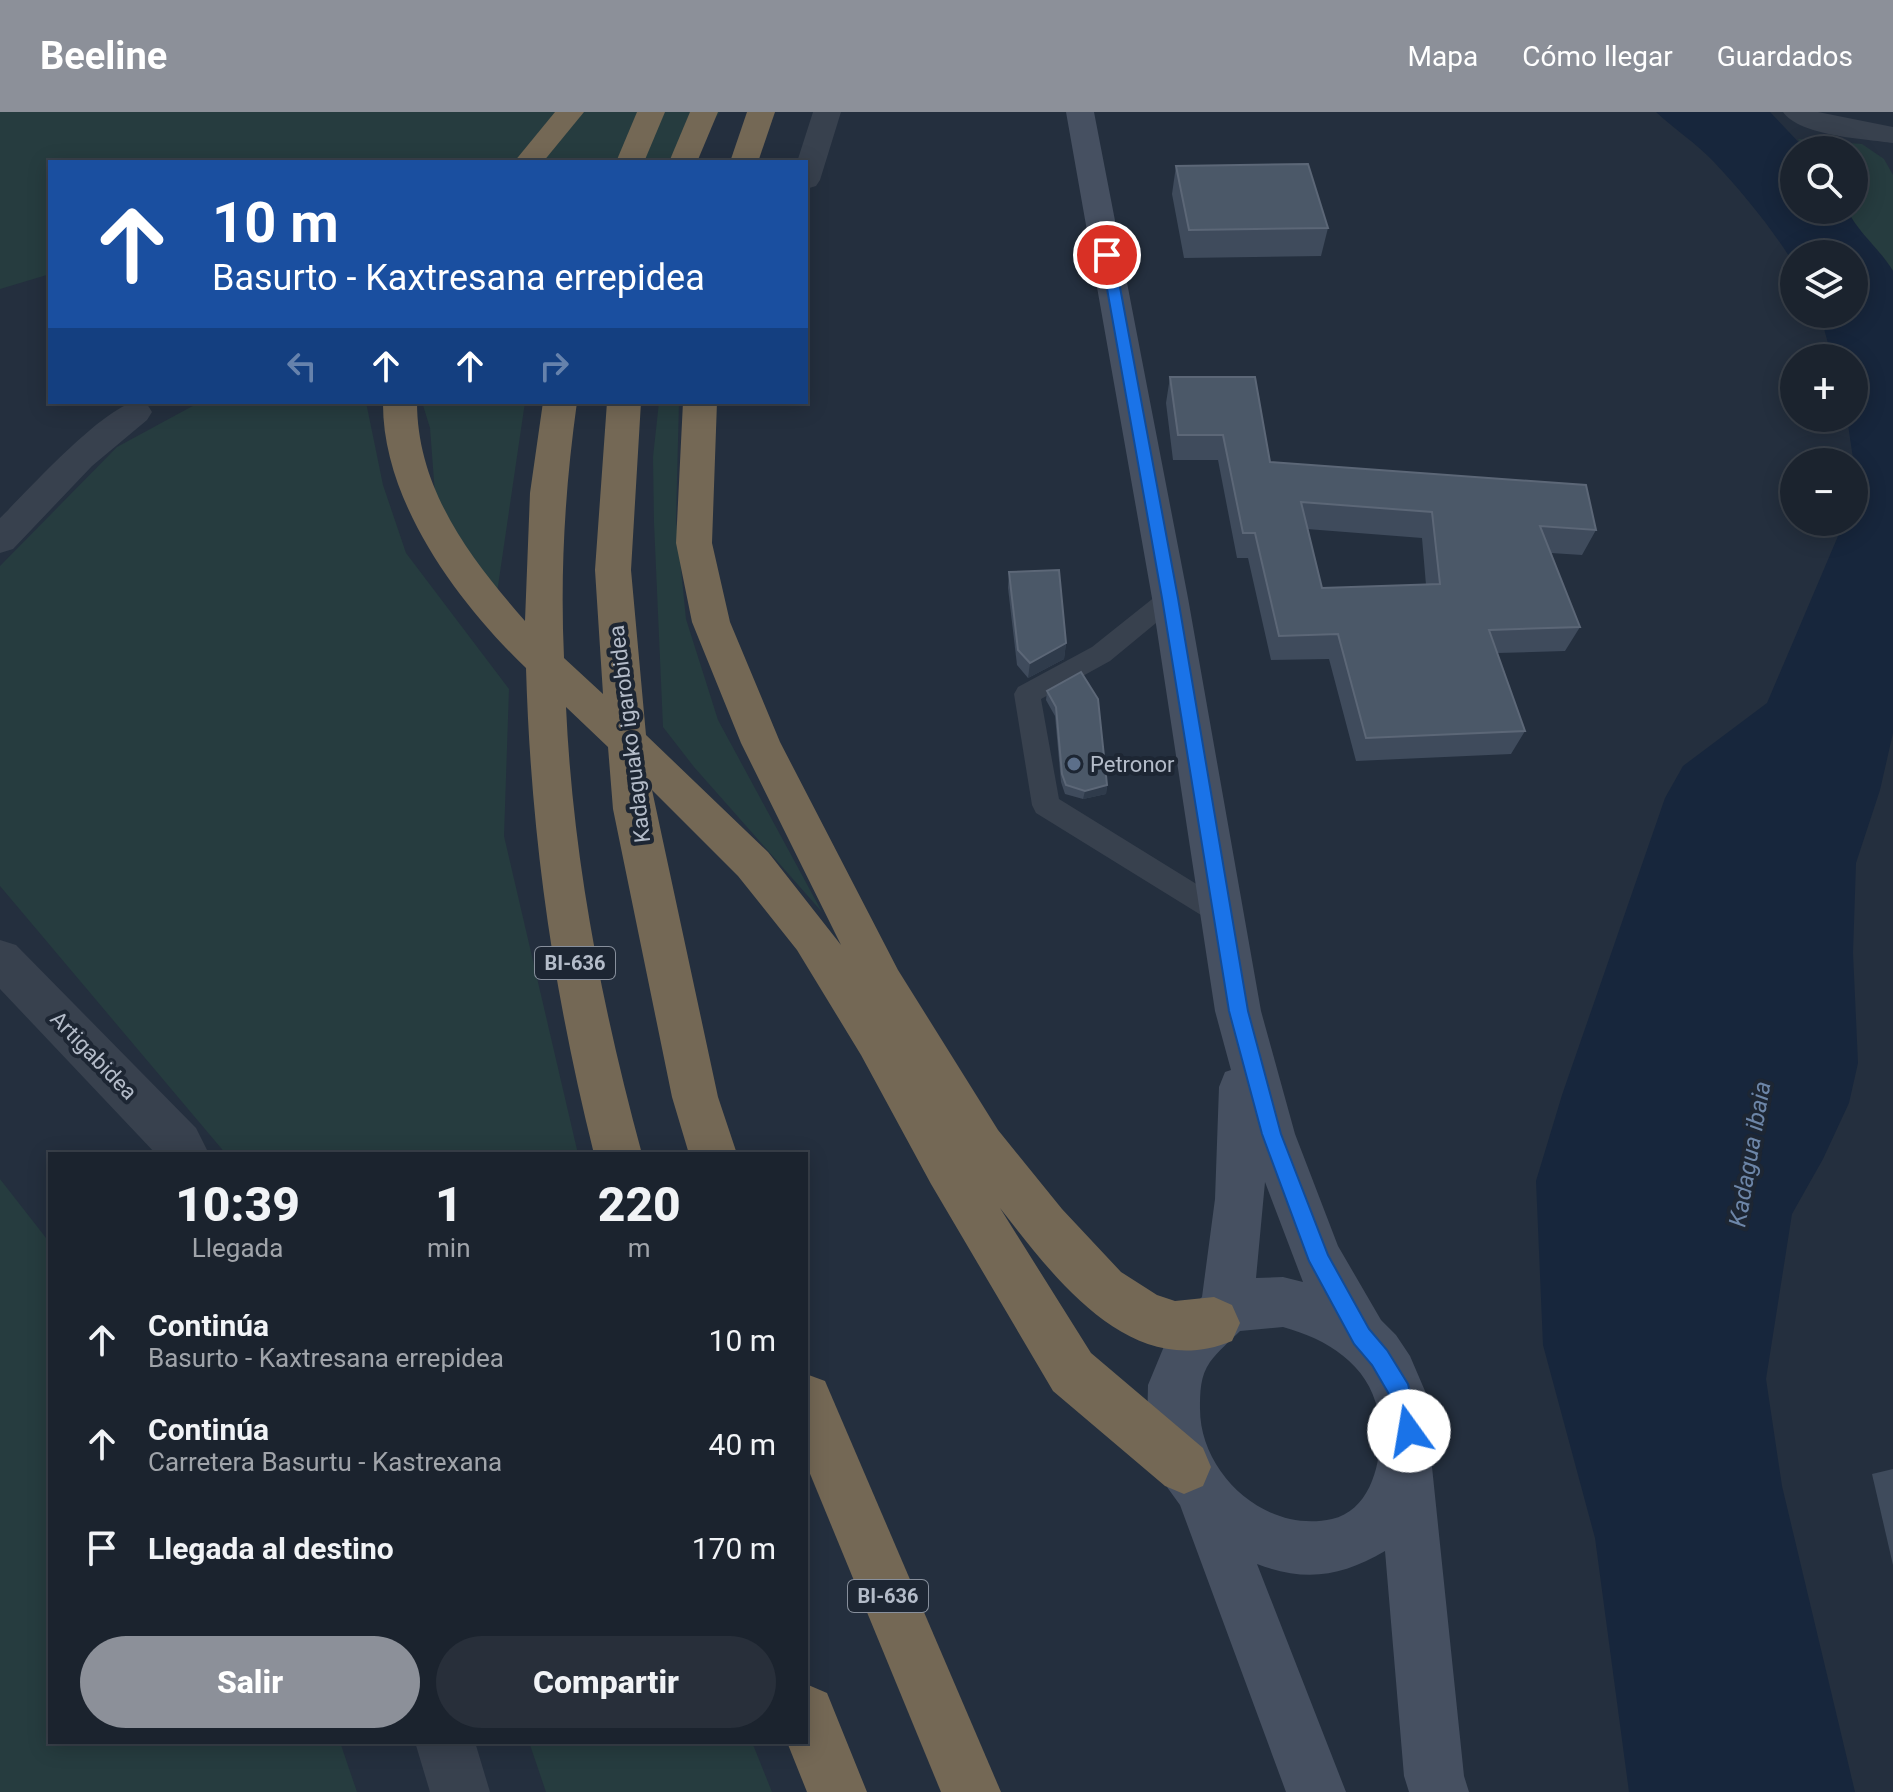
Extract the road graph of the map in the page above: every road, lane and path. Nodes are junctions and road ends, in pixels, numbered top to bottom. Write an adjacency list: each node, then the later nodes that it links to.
1 (570, 112): 9 (highway)
2 (651, 112): 10 (highway)
3 (704, 112): 11 (highway)
4 (761, 112): 12 (highway)
5 (827, 112): 13 (street)
6 (1080, 112): 21 (street)
7 (1797, 112): 8 (street)
8 (1893, 135)
9 (530, 160)
10 (631, 160)
11 (684, 160)
12 (745, 160)
13 (808, 174)
14 (400, 404): 32 (highway)
15 (560, 404): 26 (highway, BI-636)
16 (700, 404): 28 (highway)
17 (624, 405): 27 (highway, Kadaguako igarobidea)
18 (145, 407): 19 (street); 20 (street)
19 (0, 500)
20 (0, 540)
21 (1170, 598): 22 (street); 22 (lane)
22 (1222, 915): 24 (street)
23 (0, 959): 25 (street, Artigabidea)
24 (1238, 1011): 28 (street); 29 (street)
25 (184, 1152)
26 (617, 1152)
27 (712, 1152)
28 (1219, 1317): 29 (street); 32 (street)
29 (1362, 1337): 31 (street)
30 (808, 1405): 37 (highway, BI-636)
31 (1406, 1470): 32 (street); 39 (street)
32 (1194, 1482): 38 (street)
33 (808, 1719): 36 (highway)
34 (446, 1744): 35 (street)
35 (460, 1792)
36 (837, 1792)
37 (971, 1792)
38 (1316, 1792)
39 (1439, 1792)

